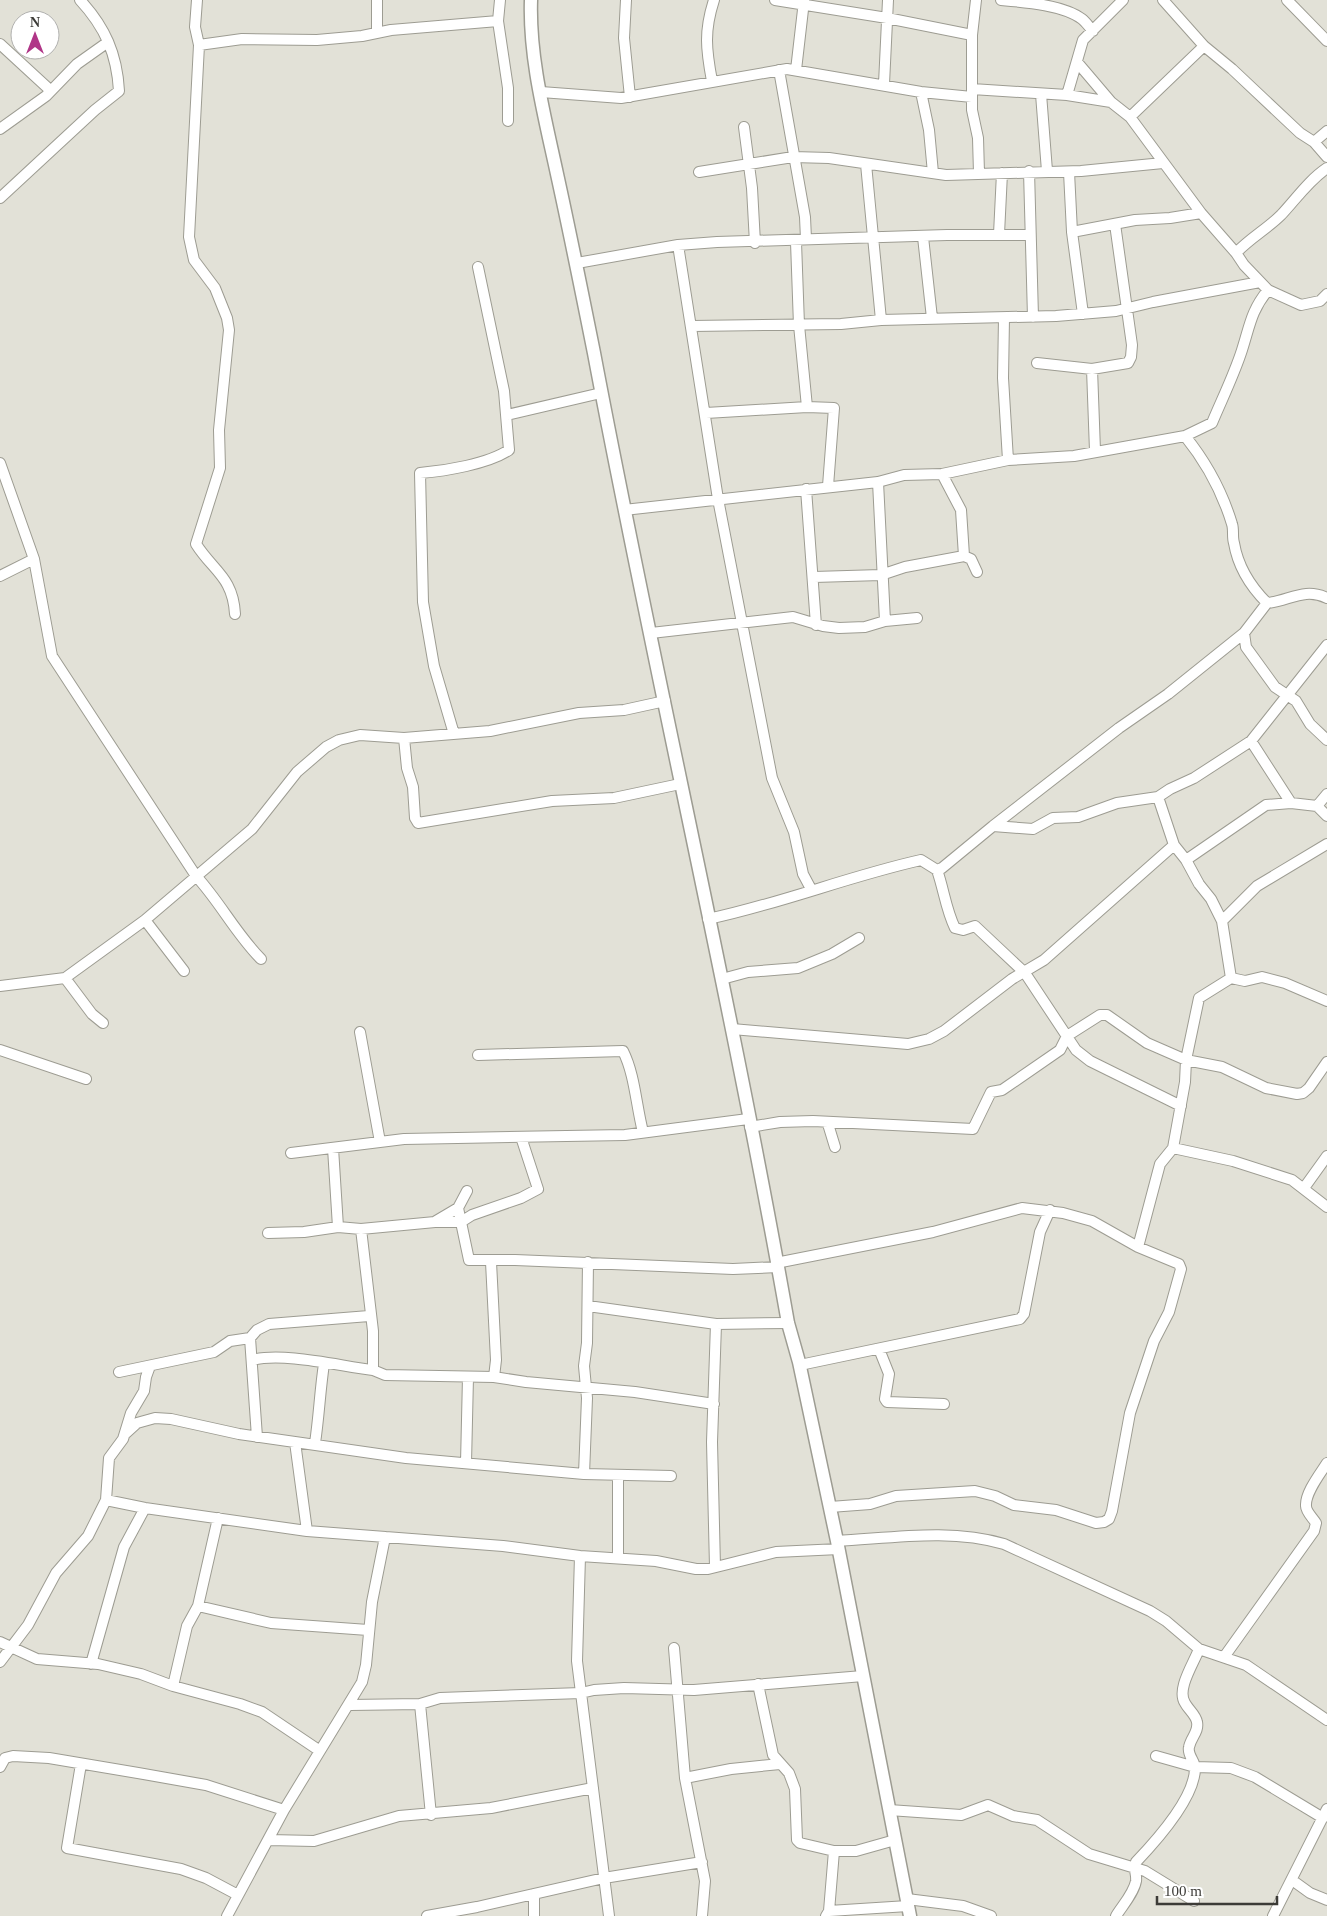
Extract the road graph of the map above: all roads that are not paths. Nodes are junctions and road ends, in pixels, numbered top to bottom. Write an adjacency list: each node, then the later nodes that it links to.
1 (80, 0): 22 (street)
2 (197, 0): 24 (street)
3 (376, 0): 19 (street)
4 (500, 0): 17 (street)
5 (531, 0): 32 (main road)
6 (626, 0): 37 (street)
7 (714, 0): 29 (street)
8 (775, 0): 15 (street)
9 (888, 0): 16 (street)
10 (976, 0): 20 (street)
11 (1001, 0): 18 (street)
12 (1123, 0): 18 (street)
13 (1163, 0): 25 (street)
14 (1287, 0): 21 (street)
15 (804, 3): 16 (street); 28 (street)
16 (887, 18): 20 (street); 30 (street)
17 (498, 21): 19 (street); 40 (street)
18 (1093, 31): 26 (street)
19 (377, 32): 24 (street)
20 (972, 35): 34 (street)
21 (1327, 41)
22 (108, 42): 31 (street); 58 (street)
23 (0, 44): 31 (street)
24 (199, 45): 106 (street)
25 (1204, 46): 39 (street); 44 (street)
26 (1077, 62): 36 (street); 38 (street)
27 (779, 70): 28 (street); 29 (street); 45 (street)
28 (796, 70): 30 (street)
29 (712, 81): 37 (street)
30 (884, 84): 33 (street)
31 (50, 90): 42 (street)
32 (541, 92): 37 (street); 70 (main road)
33 (921, 92): 34 (street); 55 (street)
34 (972, 93): 35 (street); 56 (street)
35 (1041, 94): 36 (street); 52 (street)
36 (1067, 95): 38 (street)
37 (630, 97)
38 (1111, 102): 39 (street)
39 (1130, 118): 47 (street)
40 (508, 121)
41 (744, 127): 48 (street)
42 (0, 129)
43 (1327, 130): 44 (street)
44 (1314, 142): 46 (street)
45 (793, 157): 48 (street); 49 (street); 66 (street)
46 (1327, 157)
47 (1163, 163): 54 (street); 59 (street)
48 (748, 164): 53 (street); 67 (street)
49 (866, 164): 55 (street); 64 (street)
50 (1327, 168): 69 (street)
51 (1029, 171): 52 (street); 57 (street); 63 (street)
52 (1047, 171): 54 (street)
53 (699, 172)
54 (1069, 172): 61 (street)
55 (933, 173): 56 (street)
56 (979, 173): 57 (street)
57 (1002, 173): 62 (street)
58 (0, 198)
59 (1201, 213): 60 (street); 69 (street)
60 (1115, 224): 61 (street); 74 (street)
61 (1072, 232): 75 (street)
62 (999, 234): 63 (street); 65 (street)
63 (1029, 235): 76 (street)
64 (874, 237): 65 (street); 66 (street); 79 (street)
65 (923, 237): 77 (street)
66 (801, 240): 67 (street); 80 (street)
67 (755, 243): 68 (street)
68 (678, 245): 70 (street); 81 (street)
69 (1236, 252): 72 (street)
70 (577, 263): 84 (main road)
71 (478, 267): 86 (street)
72 (1264, 286): 73 (street); 74 (street); 88 (street)
73 (1327, 294)
74 (1129, 307): 75 (street); 83 (street)
75 (1083, 314): 76 (street)
76 (1033, 317): 78 (street)
77 (932, 318): 78 (street); 79 (street)
78 (1004, 318): 90 (street)
79 (881, 320): 80 (street)
80 (799, 325): 81 (street); 85 (street)
81 (692, 326): 87 (street)
82 (1036, 363): 83 (street)
83 (1092, 369): 89 (street)
84 (601, 393): 86 (street); 97 (main road)
85 (807, 407): 87 (street); 94 (street)
86 (506, 414): 116 (street)
87 (706, 414): 96 (street)
88 (1185, 436): 89 (street); 105 (street)
89 (1095, 451): 90 (street)
90 (1008, 460): 92 (street)
91 (0, 463): 99 (street)
92 (942, 474): 93 (street); 98 (street)
93 (878, 482): 94 (street); 101 (street)
94 (828, 486): 95 (street)
95 (806, 489): 96 (street); 103 (street)
96 (718, 499): 97 (street); 108 (street)
97 (624, 510): 111 (main road)
98 (964, 556): 100 (street); 101 (street)
99 (34, 559): 102 (street); 131 (street)
100 (978, 572)
101 (881, 575): 103 (street); 109 (street)
102 (0, 576)
103 (814, 577): 110 (street)
104 (1327, 598): 105 (street)
105 (1267, 603): 112 (street)
106 (235, 614)
107 (918, 618): 109 (street)
108 (741, 621): 110 (street); 111 (street); 132 (street)
109 (885, 621): 110 (street)
110 (816, 625)
111 (651, 633): 115 (main road)
112 (1244, 633): 114 (street); 126 (street)
113 (1327, 645): 114 (street)
114 (1286, 695): 118 (street); 119 (street)
115 (666, 702): 116 (street); 120 (main road)
116 (454, 734): 117 (street)
117 (404, 738): 120 (street); 131 (street)
118 (1327, 740)
119 (1250, 741): 122 (street); 123 (street)
120 (680, 784): 133 (main road)
121 (1327, 794): 124 (street)
122 (1158, 797): 126 (street); 128 (street)
123 (1291, 802): 124 (street); 129 (street)
124 (1317, 806): 125 (street)
125 (1327, 816)
126 (992, 826): 130 (street)
127 (1327, 844): 135 (street)
128 (1174, 845): 129 (street); 139 (street)
129 (1186, 860): 135 (street)
130 (937, 870): 132 (street); 139 (street)
131 (196, 876): 134 (street); 137 (street)
132 (811, 889): 133 (street)
133 (708, 919): 142 (main road)
134 (145, 920): 138 (street); 140 (street)
135 (1222, 921): 141 (street)
136 (859, 938): 142 (street)
137 (261, 960)
138 (184, 971)
139 (1025, 973): 146 (street); 148 (street)
140 (65, 978): 143 (street); 145 (street)
141 (1231, 978): 144 (street); 151 (street)
142 (722, 979): 146 (main road)
143 (0, 985)
144 (1327, 1001)
145 (103, 1023)
146 (732, 1029): 155 (main road)
147 (360, 1032): 159 (street)
148 (1067, 1036): 151 (street); 154 (street); 156 (street)
149 (0, 1050): 153 (street)
150 (478, 1055): 157 (street)
151 (1186, 1060): 152 (street); 154 (street)
152 (1327, 1062)
153 (86, 1079)
154 (1181, 1106): 162 (street)
155 (749, 1123): 156 (street); 157 (street); 178 (main road)
156 (828, 1124): 160 (street)
157 (644, 1132): 158 (street)
158 (521, 1137): 159 (street); 171 (street)
159 (380, 1142): 161 (street)
160 (835, 1147)
161 (333, 1148): 163 (street); 172 (street)
162 (1173, 1148): 165 (street); 175 (street)
163 (291, 1153)
164 (1327, 1156): 165 (street)
165 (1304, 1188): 167 (street)
166 (467, 1191): 168 (street)
167 (1327, 1207)
168 (458, 1208): 170 (street); 171 (street)
169 (1050, 1210): 175 (street); 178 (street); 184 (street)
170 (435, 1222): 171 (street); 173 (street)
171 (461, 1222): 176 (street)
172 (338, 1227): 173 (street); 174 (street)
173 (361, 1229): 180 (street)
174 (268, 1233)
175 (1138, 1247): 206 (street)
176 (491, 1262): 177 (street); 192 (street)
177 (588, 1262): 178 (street); 179 (street)
178 (777, 1265): 181 (main road)
179 (588, 1306): 182 (street); 193 (street)
180 (369, 1316): 183 (street); 189 (street)
181 (788, 1323): 182 (street); 187 (main road)
182 (716, 1324): 194 (street)
183 (250, 1338): 185 (street); 188 (street)
184 (879, 1349): 187 (street); 195 (street)
185 (252, 1360): 186 (street); 197 (street)
186 (324, 1364): 189 (street); 199 (street)
187 (800, 1365): 206 (main road)
188 (150, 1366): 190 (street); 196 (street)
189 (373, 1370): 191 (street)
190 (119, 1372)
191 (468, 1377): 192 (street); 200 (street)
192 (494, 1377): 193 (street)
193 (584, 1386): 194 (street); 202 (street)
194 (714, 1404): 214 (street)
195 (944, 1404)
196 (126, 1433): 197 (street); 205 (street)
197 (257, 1437): 198 (street)
198 (296, 1442): 199 (street); 209 (street)
199 (315, 1444): 200 (street)
200 (466, 1463): 202 (street)
201 (1327, 1463): 221 (street)
202 (584, 1474): 203 (street)
203 (618, 1475): 204 (street); 213 (street)
204 (671, 1476)
205 (106, 1500): 207 (street); 218 (street)
206 (830, 1507): 211 (main road)
207 (144, 1508): 208 (street); 223 (street)
208 (218, 1518): 209 (street); 215 (street)
209 (307, 1531): 210 (street)
210 (385, 1537): 212 (street); 216 (street)
211 (838, 1546): 214 (street); 220 (street); 224 (main road)
212 (580, 1556): 213 (street); 228 (street)
213 (618, 1558): 214 (street)
214 (715, 1567)
215 (198, 1606): 216 (street); 226 (street)
216 (368, 1630): 230 (street)
217 (0, 1642): 218 (street)
218 (10, 1648): 222 (street); 223 (street)
219 (674, 1648): 227 (street)
220 (1199, 1649): 221 (street); 236 (street)
221 (1224, 1657): 231 (street)
222 (0, 1662)
223 (91, 1664): 226 (street)
224 (863, 1676): 225 (street); 241 (main road)
225 (758, 1684): 227 (street); 235 (street)
226 (173, 1686): 232 (street)
227 (676, 1688): 228 (street); 238 (street)
228 (581, 1693): 229 (street); 239 (street)
229 (420, 1704): 230 (street); 243 (street)
230 (350, 1705): 232 (street)
231 (1327, 1720)
232 (320, 1751): 240 (street)
233 (1156, 1756): 236 (street)
234 (80, 1764): 237 (street); 240 (street); 252 (street)
235 (780, 1764): 238 (street); 246 (street)
236 (1195, 1767): 242 (street); 248 (street)
237 (0, 1768)
238 (685, 1778): 247 (street)
239 (593, 1788): 243 (street); 249 (street)
240 (284, 1810): 244 (street)
241 (889, 1810): 245 (main road); 248 (street)
242 (1325, 1813): 250 (street)
243 (431, 1815): 244 (street)
244 (269, 1840): 252 (street)
245 (895, 1840): 246 (street); 255 (main road)
246 (834, 1851): 256 (street)
247 (702, 1862): 249 (street); 261 (street)
248 (1134, 1866): 254 (street); 263 (street)
249 (604, 1878): 251 (street); 260 (street)
250 (1292, 1880): 253 (street); 264 (street)
251 (534, 1894): 258 (street); 259 (street)
252 (238, 1895): 257 (street)
253 (1327, 1900)
254 (1194, 1901)
255 (908, 1907): 256 (street); 262 (street)
256 (828, 1914)
257 (227, 1916)
258 (427, 1916)
259 (534, 1916)
260 (608, 1916)
261 (702, 1916)
262 (991, 1916)
263 (1116, 1916)
264 (1273, 1916)

